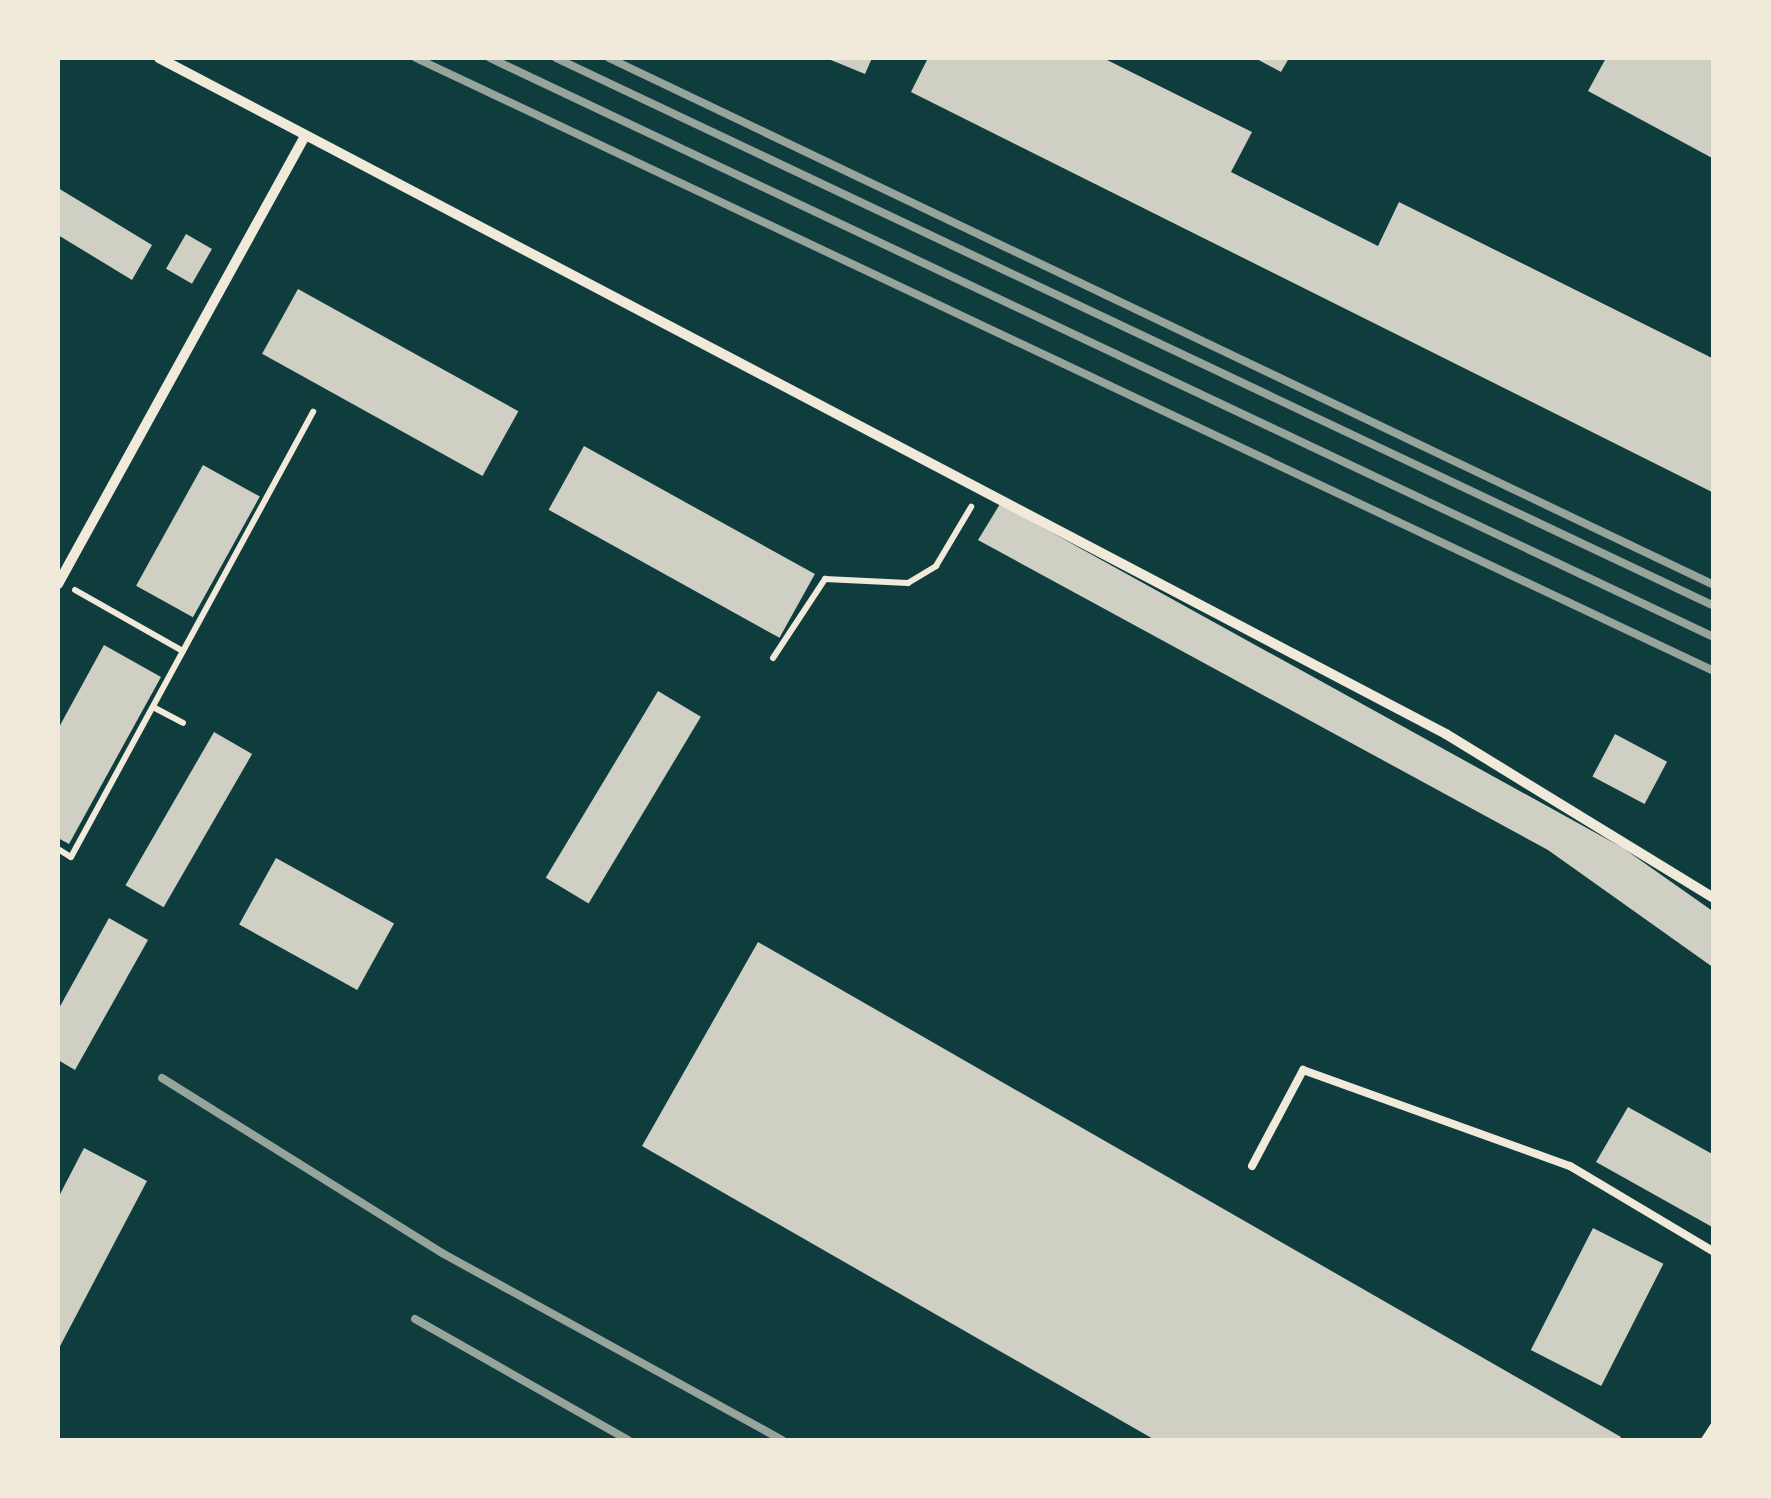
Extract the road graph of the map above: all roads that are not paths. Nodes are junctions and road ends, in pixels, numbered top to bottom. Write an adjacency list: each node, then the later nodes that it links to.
1 (159, 58): 2 (street)
2 (305, 136): 3 (street); 4 (street)
3 (58, 582)
4 (1714, 898)
5 (1252, 1166): 6 (lane)
6 (1714, 1252)
7 (1714, 1426): 8 (lane)
8 (1705, 1440)

